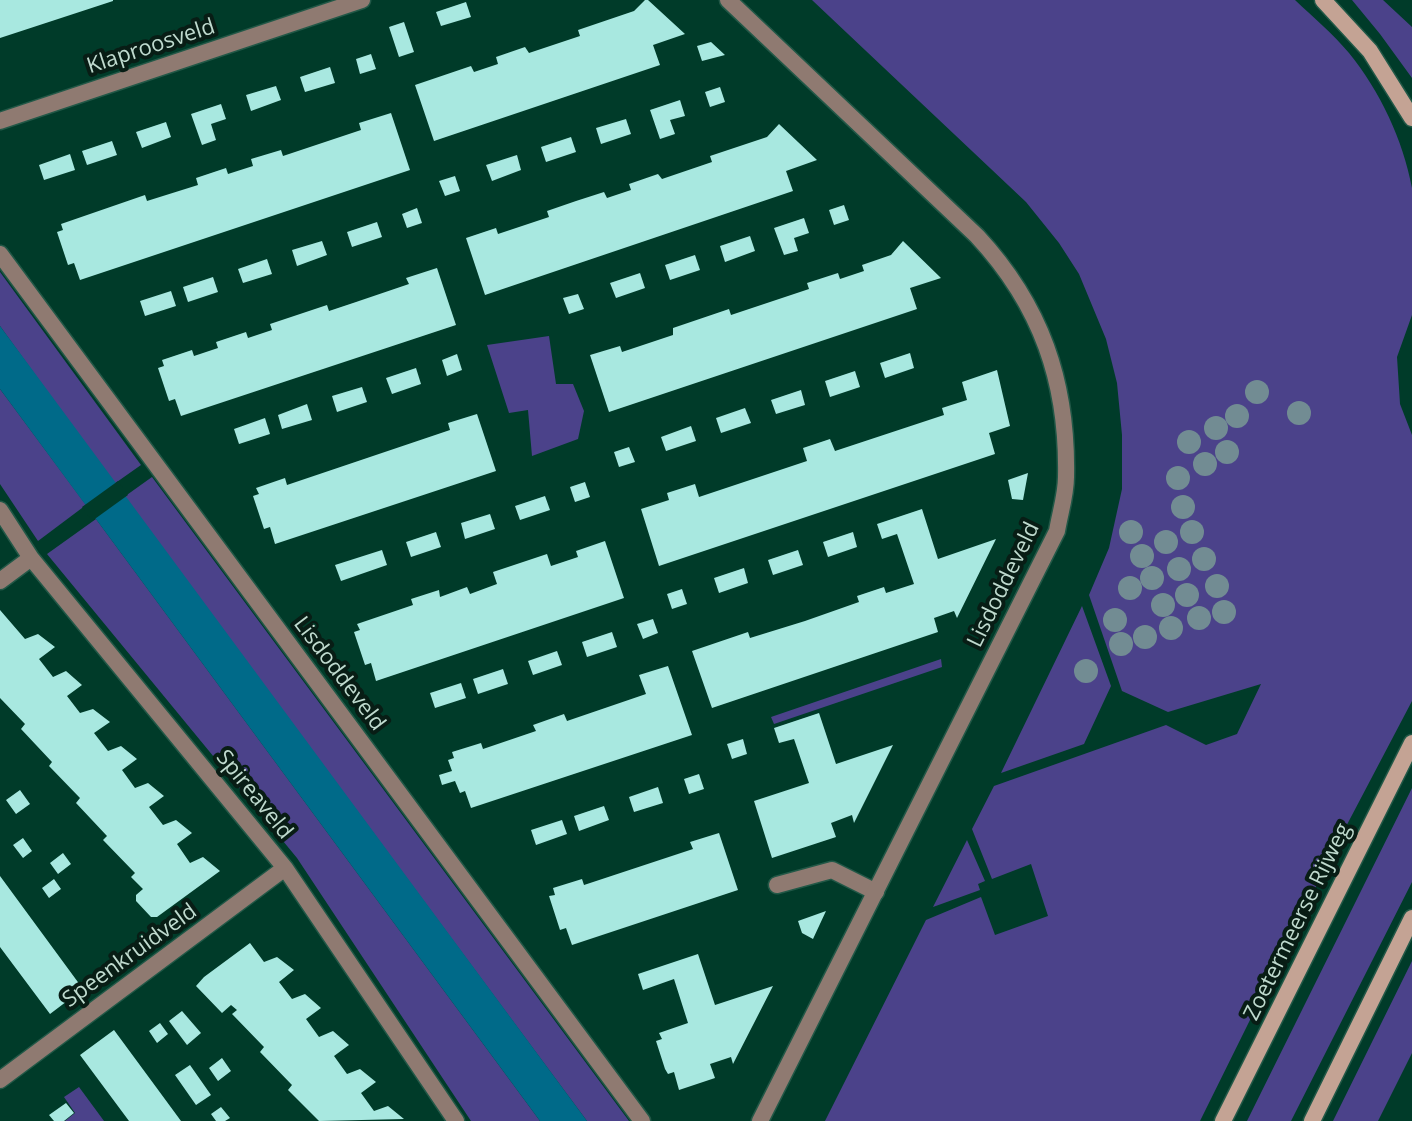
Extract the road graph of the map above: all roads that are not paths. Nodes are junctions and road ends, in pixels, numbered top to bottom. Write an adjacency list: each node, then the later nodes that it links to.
1 (362, 0): 5 (street, Klaproosveld)
2 (728, 0): 13 (street, Lisdoddeveld)
3 (1323, 0): 4 (main road)
4 (1412, 118)
5 (0, 121)
6 (0, 254): 17 (street, Lisdoddeveld)
7 (0, 510): 8 (street, Spireaveld)
8 (31, 558): 9 (street); 11 (street, Spireaveld)
9 (0, 581)
10 (1412, 743): 19 (main road, Zoetermeerse Rijweg)
11 (285, 868): 15 (street, Speenkruidveld); 16 (street, Spireaveld)
12 (777, 885): 13 (street)
13 (876, 892): 18 (street, Lisdoddeveld)
14 (1412, 918): 20 (main road)
15 (0, 1080)
16 (456, 1121)
17 (642, 1121)
18 (760, 1121)
19 (1223, 1121)
20 (1312, 1121)

